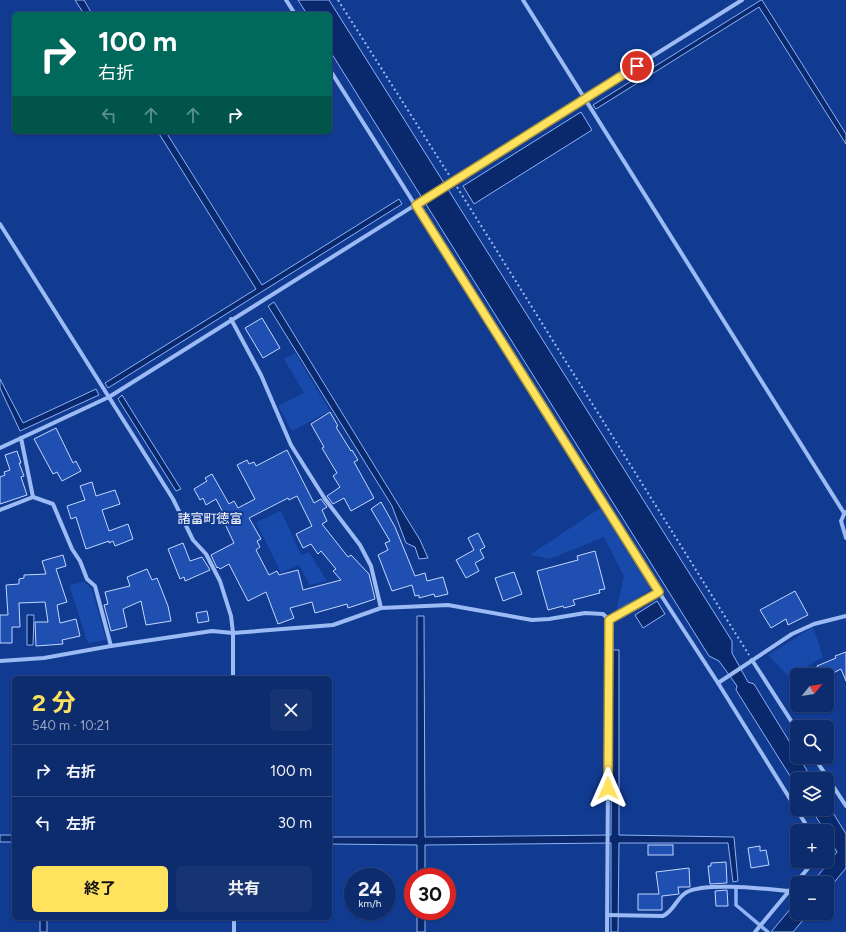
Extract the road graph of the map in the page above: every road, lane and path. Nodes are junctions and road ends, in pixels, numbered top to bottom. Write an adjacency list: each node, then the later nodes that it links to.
1 (286, 0): 5 (street)
2 (338, 0): 8 (path)
3 (523, 0): 7 (street)
4 (742, 0): 7 (street)
5 (294, 12)
6 (332, 73): 9 (street)
7 (584, 99): 8 (street); 17 (street)
8 (452, 183): 9 (street); 25 (path)
9 (416, 205): 11 (street); 19 (street)
10 (0, 224): 12 (street)
11 (231, 319): 12 (street); 20 (street)
12 (109, 397): 13 (street); 23 (street)
13 (21, 438): 14 (street); 15 (street)
14 (0, 448)
15 (33, 497): 16 (street); 24 (street)
16 (0, 510)
17 (845, 512): 18 (street)
18 (846, 538)
19 (659, 592): 22 (street); 28 (street)
20 (381, 608): 22 (street); 23 (street)
21 (846, 616): 25 (street)
22 (609, 620): 35 (street)
23 (233, 633): 24 (street); 27 (street)
24 (110, 646): 26 (street)
25 (752, 660): 28 (street); 29 (street)
26 (0, 661)
27 (233, 676)
28 (718, 683): 32 (street)
29 (791, 720)
30 (819, 764): 31 (street)
31 (846, 806)
32 (806, 824)
33 (808, 868): 34 (street)
34 (789, 890): 35 (street); 37 (street)
35 (608, 915): 39 (street)
36 (234, 920): 38 (street)
37 (756, 930)
38 (234, 932)
39 (607, 932)

